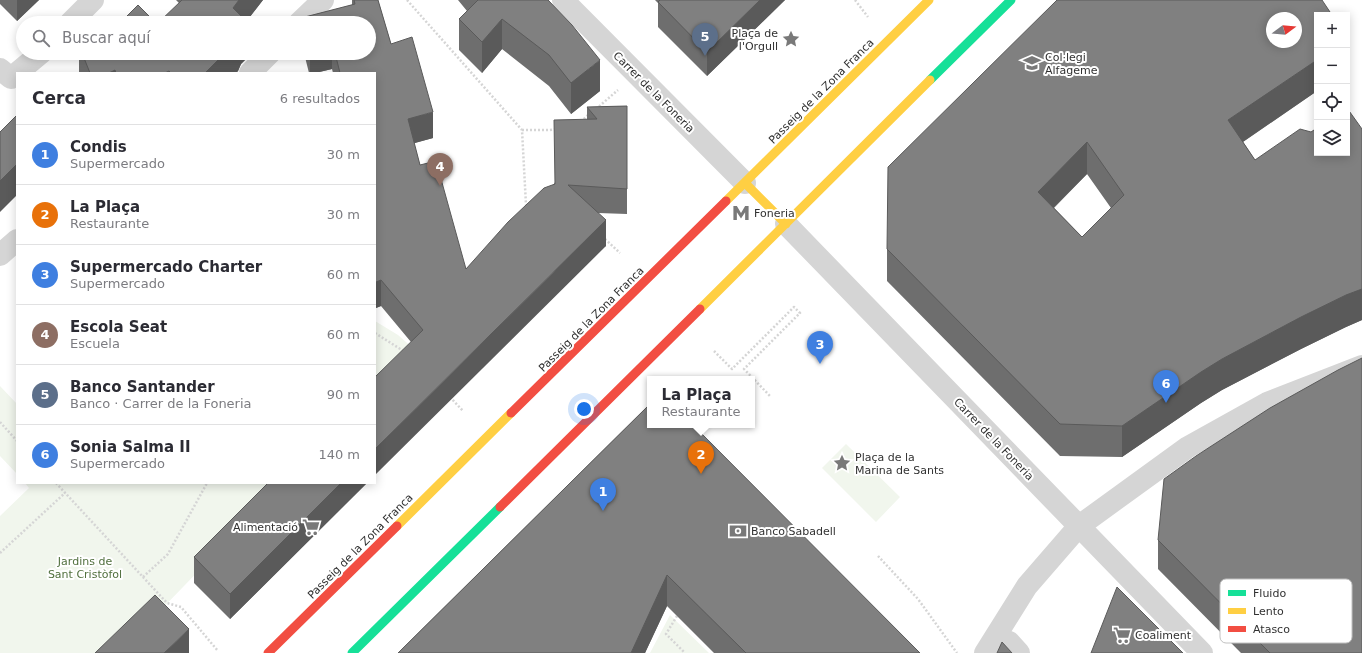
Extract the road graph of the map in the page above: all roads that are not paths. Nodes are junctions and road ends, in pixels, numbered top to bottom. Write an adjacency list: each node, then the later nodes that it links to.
1 (93, 0): 6 (street)
2 (323, 0): 7 (street)
3 (563, 0): 14 (street, Carrer de la Foneria)
4 (929, 0): 14 (main road, Passeig de la Zona Franca)
5 (1011, 0): 15 (main road)
6 (77, 16)
7 (306, 16)
8 (33, 60): 11 (street)
9 (263, 60): 12 (street)
10 (0, 69): 13 (street)
11 (18, 72)
12 (251, 72)
13 (16, 74)
14 (745, 183): 15 (main road); 20 (main road, Passeig de la Zona Franca)
15 (786, 224): 19 (street, Carrer de la Foneria); 21 (main road)
16 (16, 241): 17 (street)
17 (0, 255)
18 (1362, 366): 19 (street)
19 (1079, 526): 22 (street); 23 (street, Carrer de la Foneria)
20 (268, 653)
21 (352, 653)
22 (985, 653)
23 (1202, 653)

